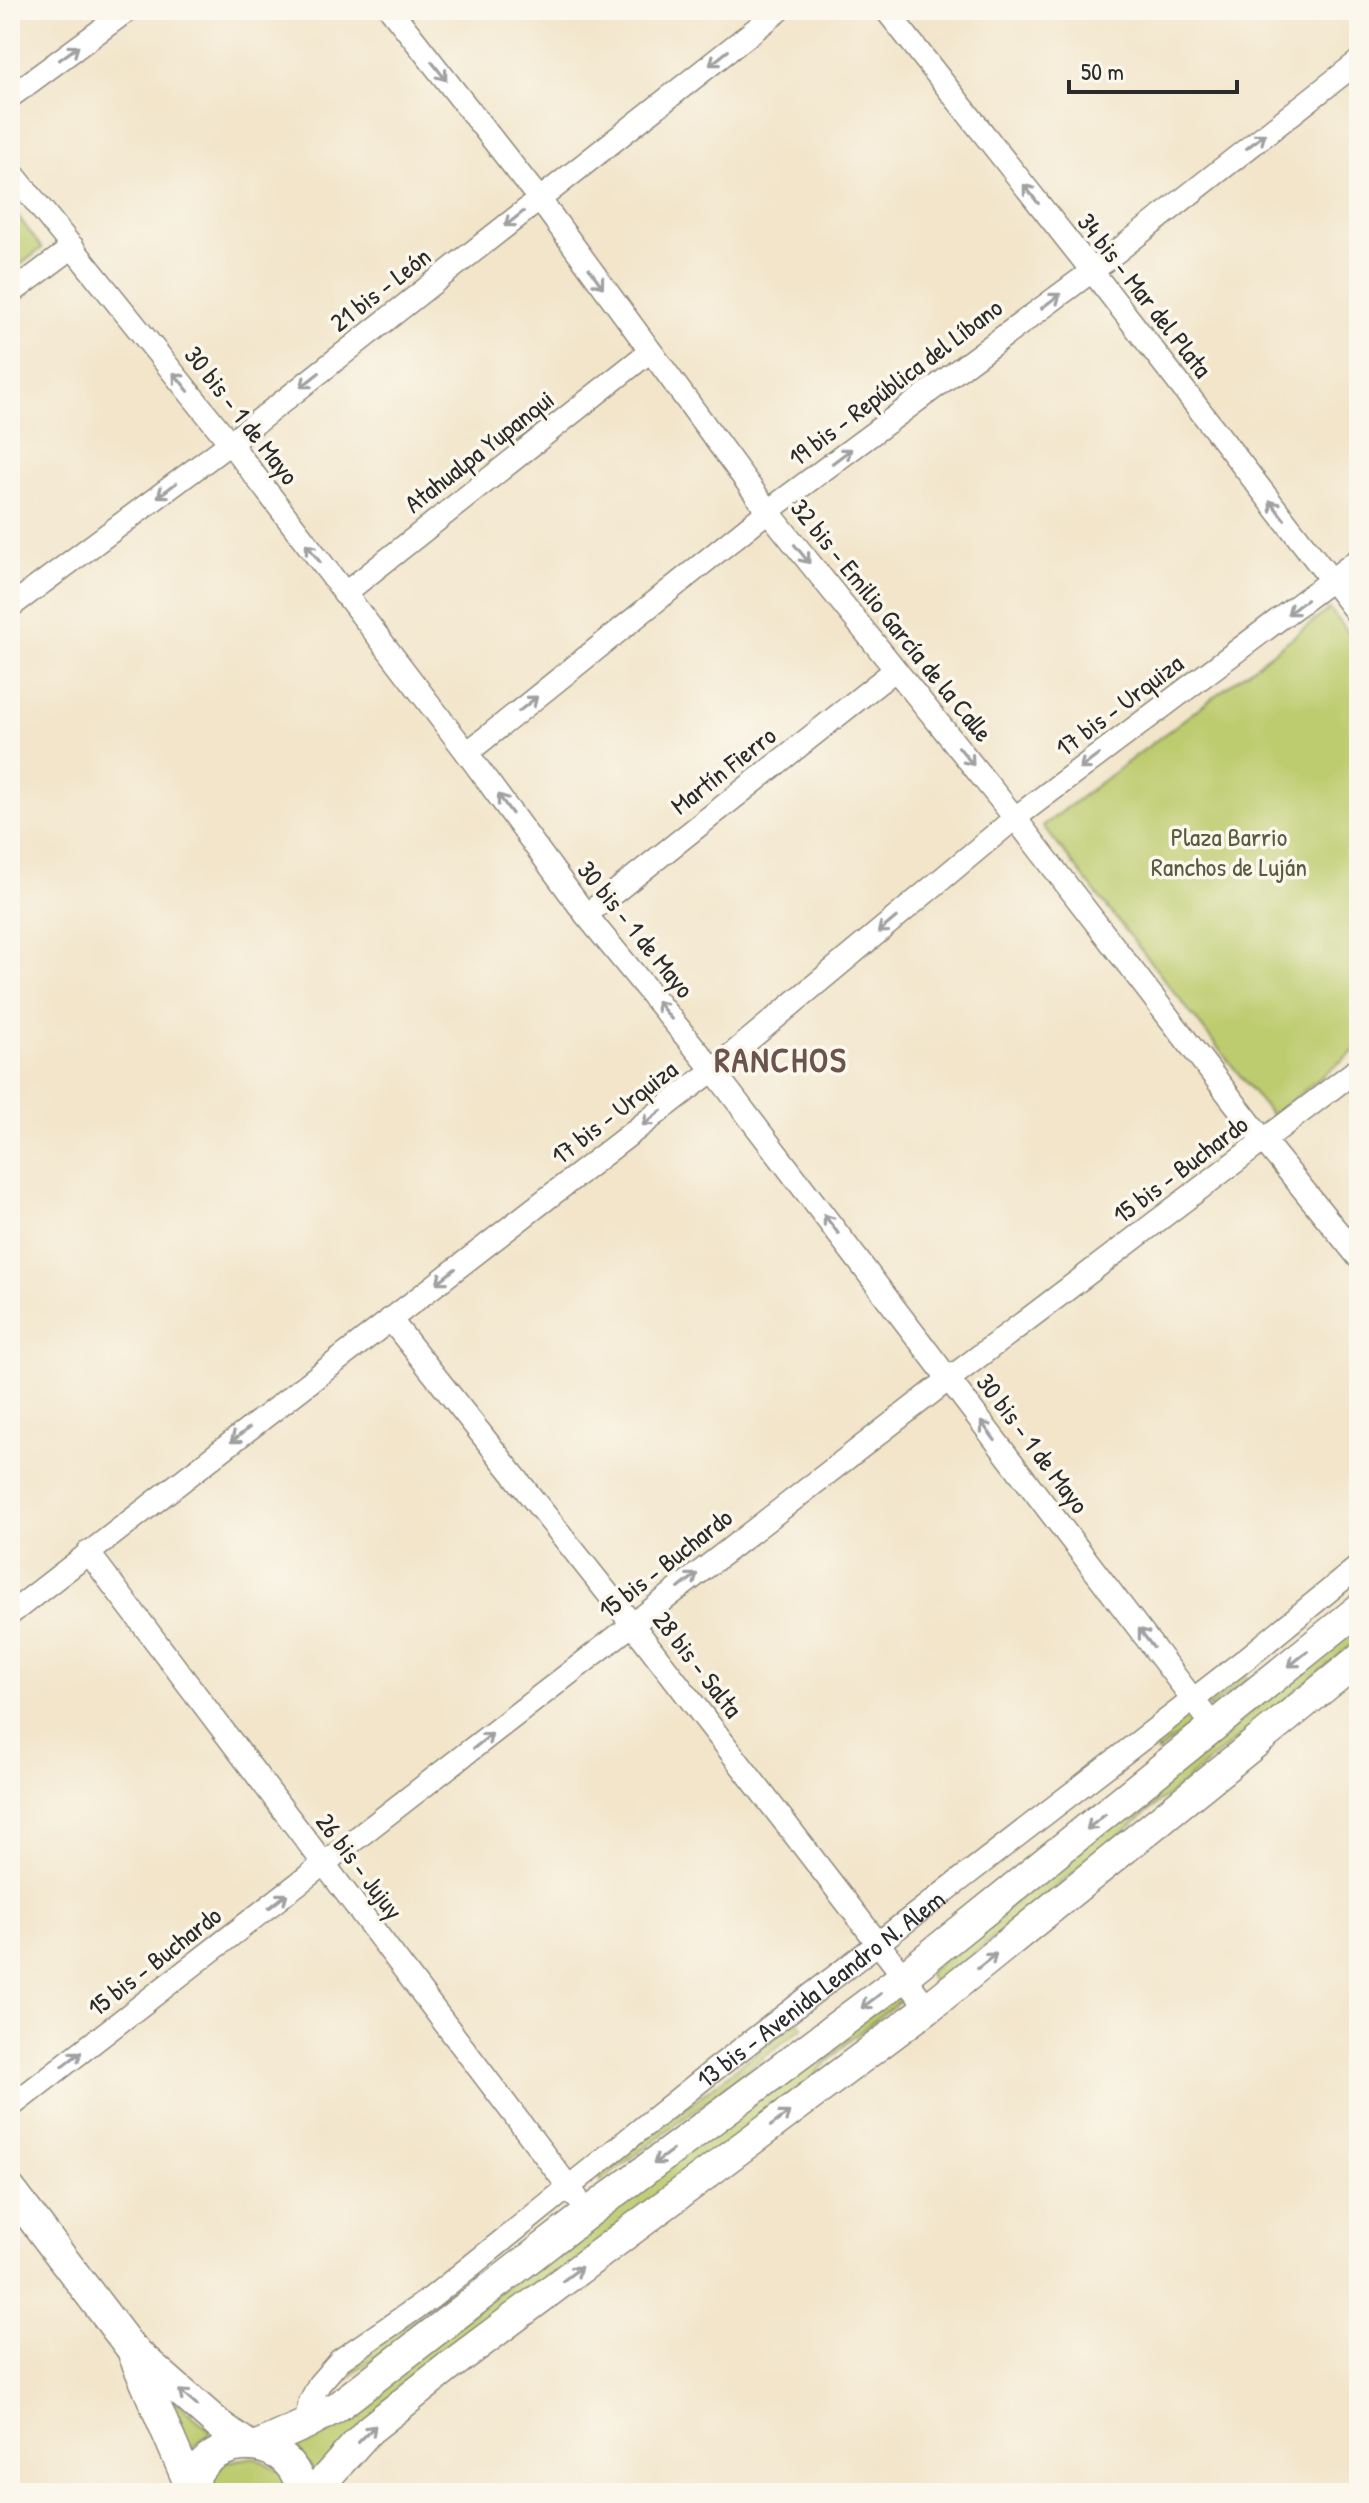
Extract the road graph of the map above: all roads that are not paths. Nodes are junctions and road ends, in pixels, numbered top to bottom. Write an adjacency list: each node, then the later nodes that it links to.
1 (128, 10): 6 (street, one-way to 1)
2 (391, 10): 8 (street, 32 bis - Emilio García de la Calle, one-way to 8)
3 (780, 10): 8 (street, 21 bis - León, one-way to 8)
4 (886, 10): 10 (street, 34 bis - Mar del Plata, one-way to 4)
5 (1359, 61): 10 (street, 19 bis - República del Líbano, one-way to 5)
6 (10, 97)
7 (10, 170): 9 (street, 30 bis - 1 de Mayo)
8 (540, 200): 12 (street, 32 bis - Emilio García de la Calle, one-way to 12); 13 (street, 21 bis - León, one-way to 13)
9 (73, 247): 11 (street); 13 (street, 30 bis - 1 de Mayo, one-way to 9)
10 (1092, 271): 14 (street, 19 bis - República del Líbano, one-way to 10); 16 (street, 34 bis - Mar del Plata, one-way to 10)
11 (10, 294)
12 (649, 352): 14 (street, 32 bis - Emilio García de la Calle); 17 (street, Atahualpa Yupanqui)
13 (230, 443): 17 (street, 30 bis - 1 de Mayo, one-way to 13); 18 (street, 21 bis - León, one-way to 18)
14 (768, 511): 20 (street, 32 bis - Emilio García de la Calle, one-way to 20); 21 (street, 19 bis - República del Líbano, one-way to 14)
15 (1359, 559): 16 (street, 17 bis - Urquiza)
16 (1332, 581): 19 (street, 34 bis - Mar del Plata); 22 (street, 17 bis - Urquiza, one-way to 22)
17 (344, 594): 21 (street, 30 bis - 1 de Mayo)
18 (10, 607)
19 (1359, 616)
20 (895, 670): 22 (street, 32 bis - Emilio García de la Calle, one-way to 22); 23 (street, Martín Fierro)
21 (467, 753): 23 (street, 30 bis - 1 de Mayo, one-way to 21)
22 (1015, 818): 25 (street, 17 bis - Urquiza, one-way to 25); 26 (street, 32 bis - Emilio García de la Calle)
23 (586, 915): 25 (street, 30 bis - 1 de Mayo, one-way to 23)
24 (1359, 1068): 26 (street, 15 bis - Buchardo)
25 (713, 1070): 28 (street, 17 bis - Urquiza, one-way to 28); 29 (street, 30 bis - 1 de Mayo, one-way to 25)
26 (1264, 1141): 27 (street, 32 bis - Emilio García de la Calle); 29 (street, 15 bis - Buchardo)
27 (1359, 1258)
28 (390, 1319): 30 (street, 17 bis - Urquiza, one-way to 30); 34 (street, 28 bis - Salta)
29 (949, 1379): 34 (street, 15 bis - Buchardo, one-way to 29); 36 (street, 30 bis - 1 de Mayo, one-way to 29)
30 (88, 1552): 33 (street, 17 bis - Urquiza); 38 (street, 26 bis - Jujuy)
31 (1359, 1566): 36 (street, 13 bis - Avenida Leandro N. Alem)
32 (1359, 1609): 37 (main road, 13 bis - Avenida Leandro N. Alem, one-way to 37)
33 (10, 1614)
34 (632, 1624): 38 (street, 15 bis - Buchardo, one-way to 34); 39 (street, 28 bis - Salta)
35 (1359, 1659): 41 (main road, one-way to 35)
36 (1193, 1700): 37 (street, 30 bis - 1 de Mayo); 39 (street, 13 bis - Avenida Leandro N. Alem)
37 (1214, 1727): 40 (main road, 13 bis - Avenida Leandro N. Alem, one-way to 40)
38 (324, 1865): 42 (street, 15 bis - Buchardo, one-way to 38); 43 (street, 26 bis - Jujuy)
39 (878, 1944): 40 (street, 28 bis - Salta); 43 (street, 13 bis - Avenida Leandro N. Alem)
40 (903, 1977): 41 (street, 28 bis - Salta); 45 (main road, 13 bis - Avenida Leandro N. Alem, one-way to 45)
41 (928, 2008): 51 (main road, one-way to 41)
42 (10, 2107)
43 (569, 2187): 45 (street, 26 bis - Jujuy); 47 (street, 13 bis - Avenida Leandro N. Alem)
44 (10, 2189): 46 (main road)
45 (588, 2213): 47 (main road, 13 bis - Avenida Leandro N. Alem)
46 (130, 2347): 48 (main road, one-way to 46); 49 (main road)
47 (306, 2424): 48 (main road, 13 bis - Avenida Leandro N. Alem)
48 (253, 2446): 49 (main road, 13 bis - Avenida Leandro N. Alem); 50 (main road)
49 (191, 2491)
50 (303, 2493)
51 (316, 2493)

